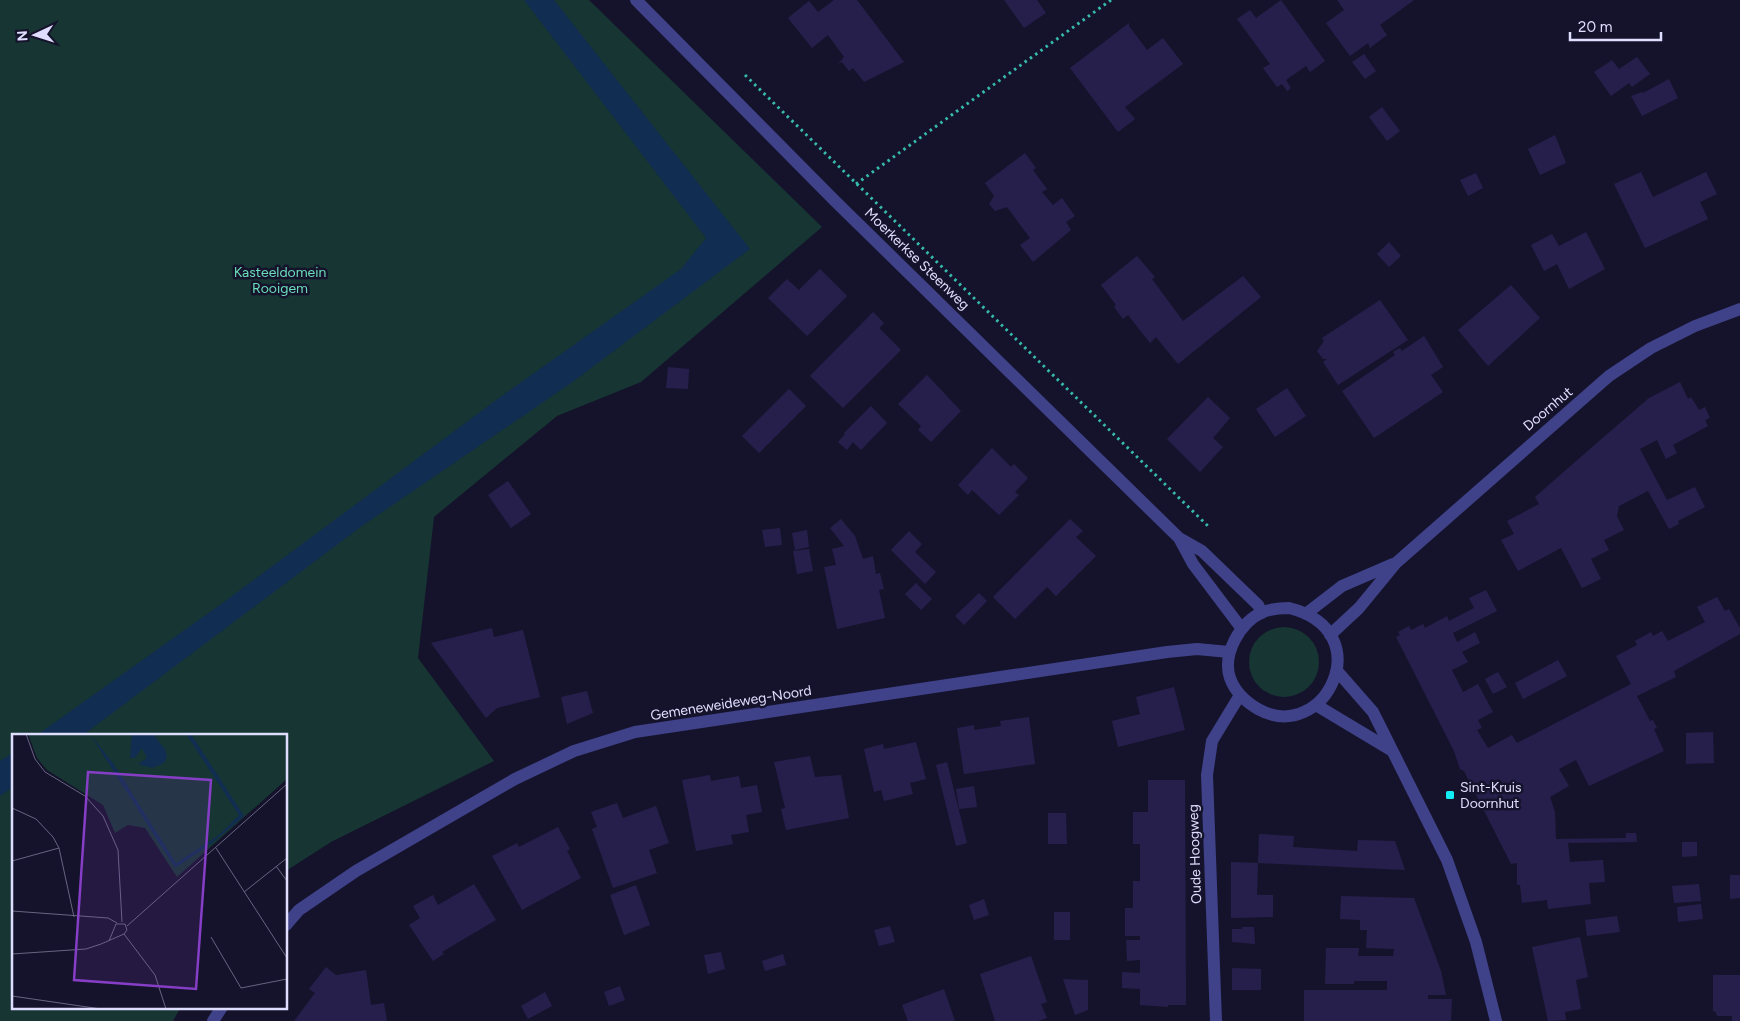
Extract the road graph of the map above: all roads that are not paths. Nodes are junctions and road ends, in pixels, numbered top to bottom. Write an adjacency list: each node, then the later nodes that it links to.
1 (636, 0): 3 (street, Moerkerkse Steenweg)
2 (1740, 309): 4 (street, Doornhut)
3 (1179, 538): 5 (street, Moerkerkse Steenweg); 7 (street, Moerkerkse Steenweg)
4 (1396, 562): 6 (street, Doornhut); 8 (street, Doornhut)
5 (1262, 613): 6 (street); 7 (street)
6 (1307, 613): 8 (street)
7 (1242, 630): 9 (street)
8 (1330, 635): 10 (street)
9 (1228, 652): 11 (street); 14 (street, Gemeneweideweg-Noord)
10 (1338, 672): 12 (street); 13 (street)
11 (1240, 695): 12 (street); 17 (street, Oude Hoogweg)
12 (1316, 704): 13 (street)
13 (1391, 750): 18 (street)
14 (288, 923)
15 (221, 1008): 16 (street)
16 (213, 1021)
17 (1216, 1021)
18 (1496, 1021)

